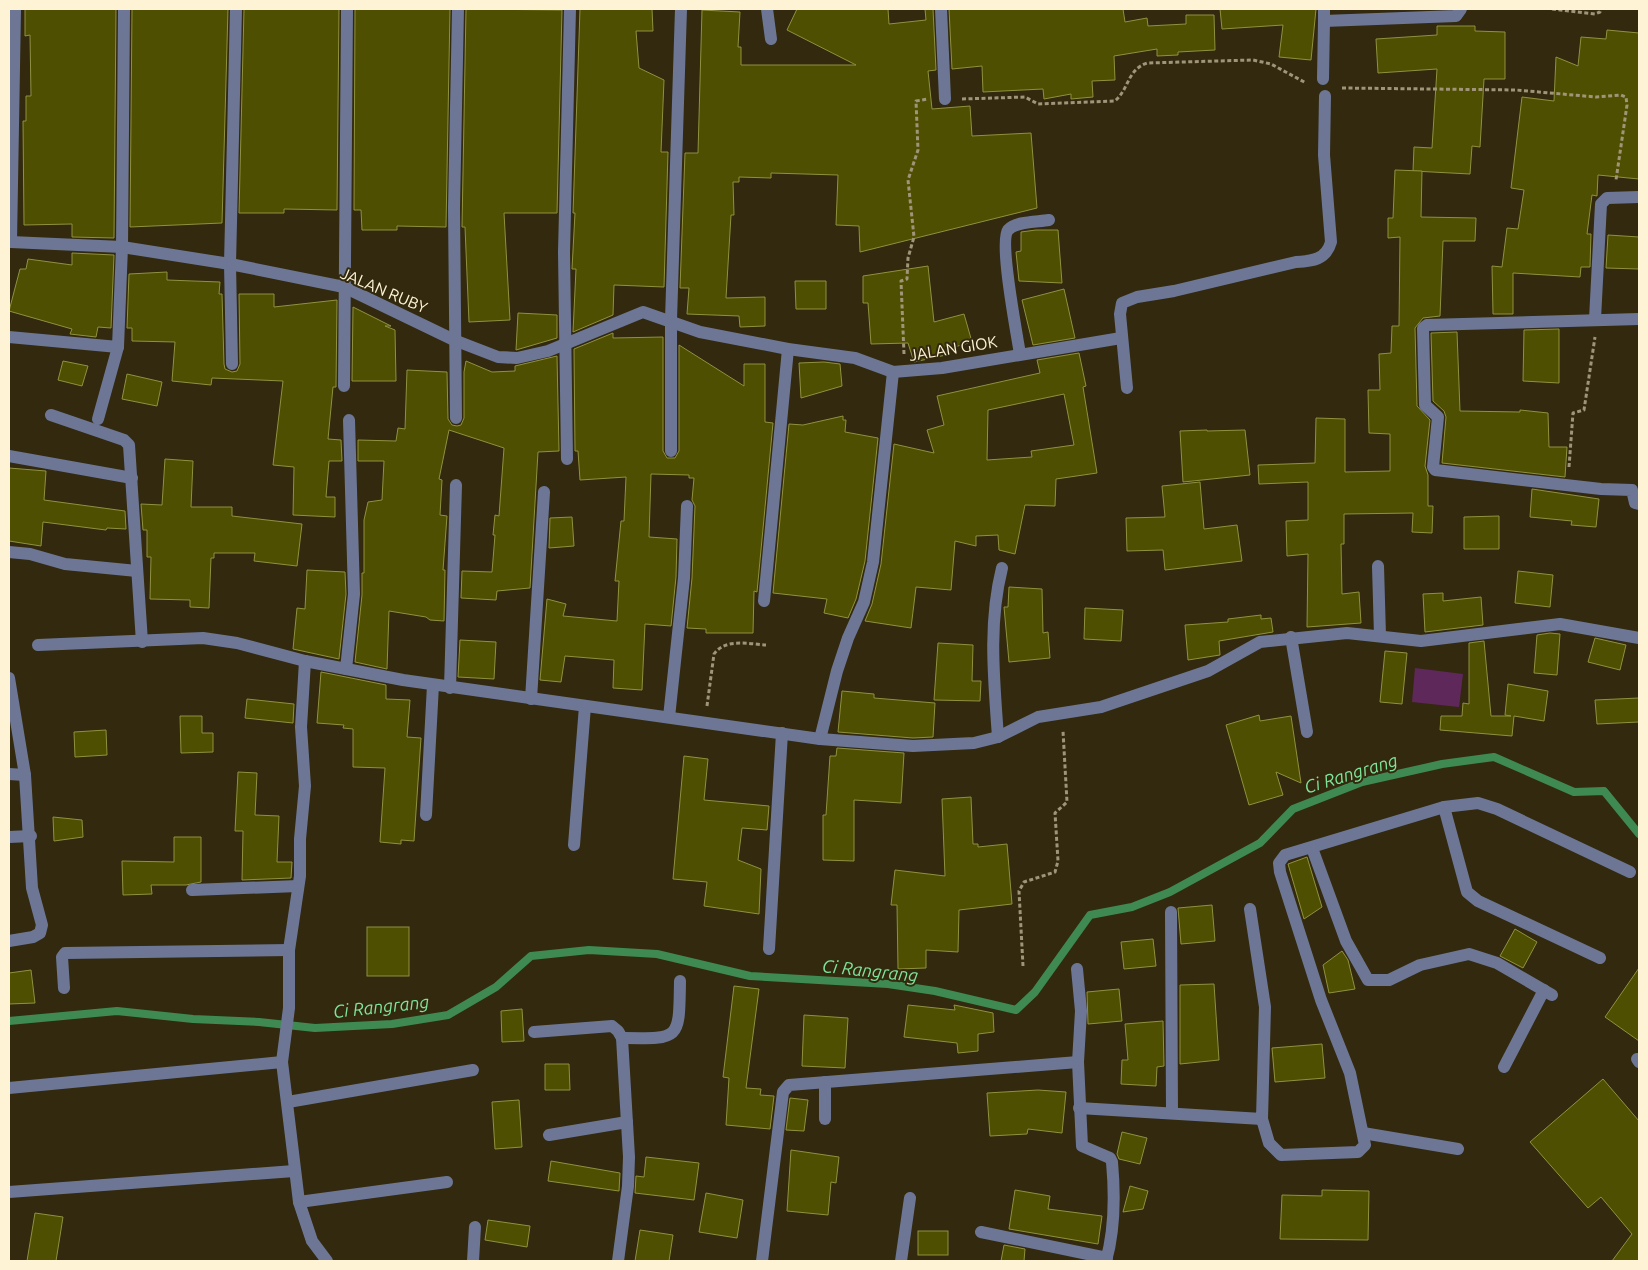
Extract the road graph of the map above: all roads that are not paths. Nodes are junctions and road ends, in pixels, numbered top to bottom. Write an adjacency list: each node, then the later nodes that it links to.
1 (15, 9): 18 (street)
2 (124, 9): 19 (street)
3 (236, 9): 20 (street)
4 (347, 9): 21 (street)
5 (458, 9): 27 (street)
6 (570, 9): 28 (street)
7 (681, 9): 24 (street)
8 (767, 9): 12 (street)
9 (941, 9): 15 (street)
10 (1461, 9): 11 (street)
11 (1324, 15): 13 (street)
12 (771, 39)
13 (1323, 79)
14 (1325, 96): 26 (street)
15 (945, 99)
16 (1639, 197): 23 (street)
17 (1049, 220): 31 (street, JALAN GIOK)
18 (10, 242): 19 (street, JALAN RUBY)
19 (122, 248): 20 (street, JALAN RUBY); 29 (street)
20 (230, 264): 21 (street, JALAN RUBY); 32 (street)
21 (344, 287): 27 (street, JALAN RUBY); 34 (street)
22 (1639, 318): 23 (street)
23 (1595, 319): 46 (street)
24 (670, 320): 28 (street, JALAN RUBY); 30 (street, JALAN GIOK); 40 (street)
25 (9, 337): 29 (street)
26 (1121, 338): 31 (street); 35 (street)
27 (454, 340): 28 (street, JALAN RUBY); 38 (street)
28 (565, 345): 42 (street)
29 (118, 347): 37 (street)
30 (788, 348): 33 (street, JALAN GIOK); 52 (street)
31 (1020, 354): 33 (street, JALAN GIOK)
32 (232, 364)
33 (899, 372): 69 (street)
34 (344, 386)
35 (1127, 388)
36 (51, 415): 43 (street)
37 (98, 418)
38 (456, 418)
39 (349, 420): 59 (street)
40 (671, 452)
41 (9, 456): 43 (street)
42 (567, 459)
43 (132, 478): 51 (street)
44 (456, 485): 62 (street)
45 (544, 492): 63 (street)
46 (1639, 504)
47 (687, 506): 65 (street)
48 (9, 552): 51 (street)
49 (1378, 566): 53 (street)
50 (1002, 568): 68 (street)
51 (136, 571): 56 (street)
52 (764, 600)
53 (1380, 636): 54 (street); 55 (street)
54 (1291, 638): 66 (street); 68 (street)
55 (1639, 638)
56 (142, 642): 57 (street); 58 (street)
57 (38, 645)
58 (305, 661): 59 (street); 79 (street)
59 (346, 669): 61 (street)
60 (9, 678): 71 (street)
61 (433, 685): 62 (street); 73 (street)
62 (450, 688): 63 (street)
63 (531, 699): 64 (street)
64 (585, 706): 65 (street); 76 (street)
65 (669, 717): 67 (street)
66 (1307, 732)
67 (782, 733): 69 (street); 84 (street)
68 (998, 737): 69 (street)
69 (820, 739)
70 (9, 774): 71 (street)
71 (25, 775): 74 (street)
72 (1444, 808): 77 (street); 78 (street); 86 (street)
73 (426, 815)
74 (31, 836): 75 (street); 83 (street)
75 (9, 838)
76 (574, 845)
77 (1312, 848): 94 (street); 104 (street)
78 (1630, 872)
79 (298, 886): 80 (street); 85 (street)
80 (192, 890)
81 (1250, 909): 102 (street)
82 (1171, 912): 100 (street)
83 (9, 941)
84 (769, 949)
85 (289, 950): 89 (street); 92 (street)
86 (1600, 958)
87 (1077, 969): 93 (street)
88 (680, 981): 91 (street)
89 (64, 988)
90 (534, 1032): 91 (street)
91 (622, 1038): 103 (street)
92 (282, 1062): 97 (street); 98 (street)
93 (1078, 1062): 96 (street); 99 (street)
94 (1504, 1067)
95 (473, 1070): 98 (street)
96 (826, 1082): 101 (street); 118 (street)
97 (9, 1088)
98 (288, 1102): 107 (street)
99 (1080, 1108): 100 (street); 114 (street)
100 (1172, 1113): 102 (street)
101 (825, 1119)
102 (1262, 1119): 104 (street)
103 (626, 1122): 105 (street); 117 (street)
104 (1363, 1133): 106 (street)
105 (549, 1135)
106 (1458, 1149)
107 (294, 1171): 109 (street); 111 (street)
108 (447, 1182): 111 (street)
109 (9, 1192)
110 (910, 1198): 119 (street)
111 (300, 1208): 115 (street)
112 (475, 1227): 116 (street)
113 (982, 1232): 114 (street)
114 (1107, 1260)
115 (327, 1261)
116 (473, 1261)
117 (618, 1261)
118 (762, 1261)
119 (901, 1261)

